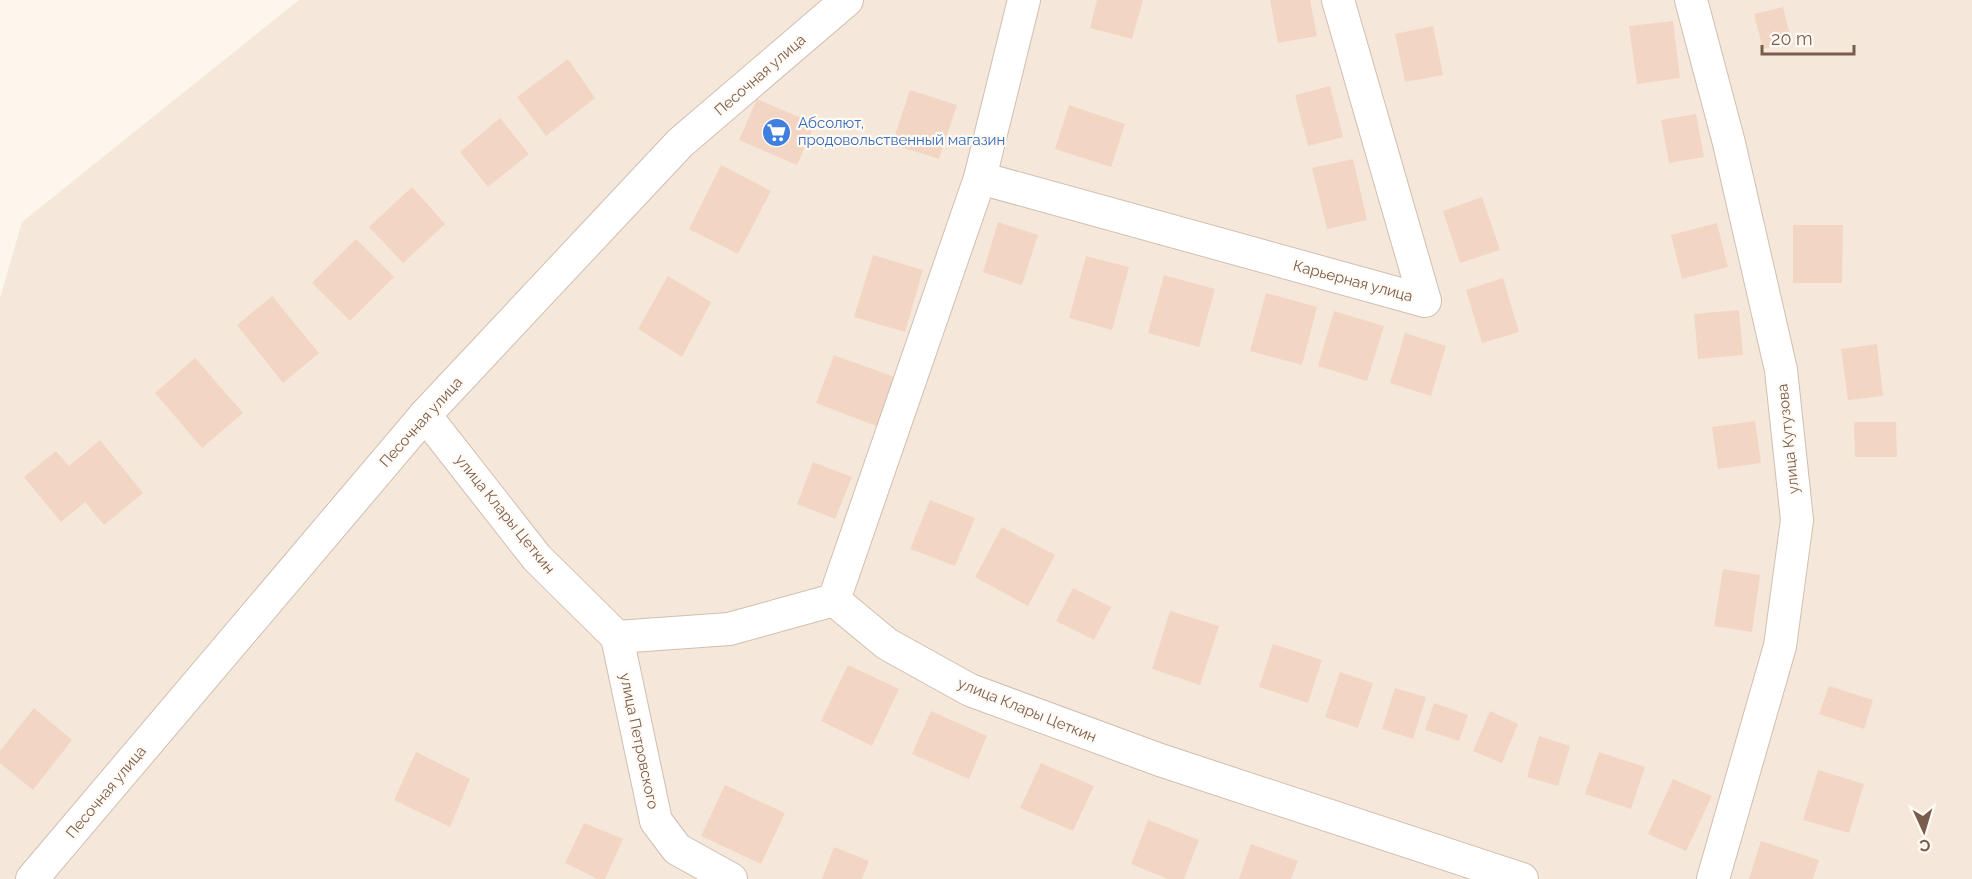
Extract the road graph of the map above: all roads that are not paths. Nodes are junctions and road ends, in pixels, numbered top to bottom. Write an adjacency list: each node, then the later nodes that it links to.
1 (847, 0): 6 (street, Песочная улица)
2 (1024, 0): 5 (street)
3 (1338, 0): 5 (street, Карьерная улица)
4 (1691, 0): 12 (street, улица Кутузова)
5 (980, 178): 7 (street)
6 (425, 415): 8 (street, улица Клары Цеткин); 9 (street, Песочная улица)
7 (834, 600): 8 (street); 11 (street, улица Клары Цеткин)
8 (617, 637): 10 (street, улица Петровского)
9 (32, 879)
10 (730, 879)
11 (1522, 879)
12 (1713, 879)

